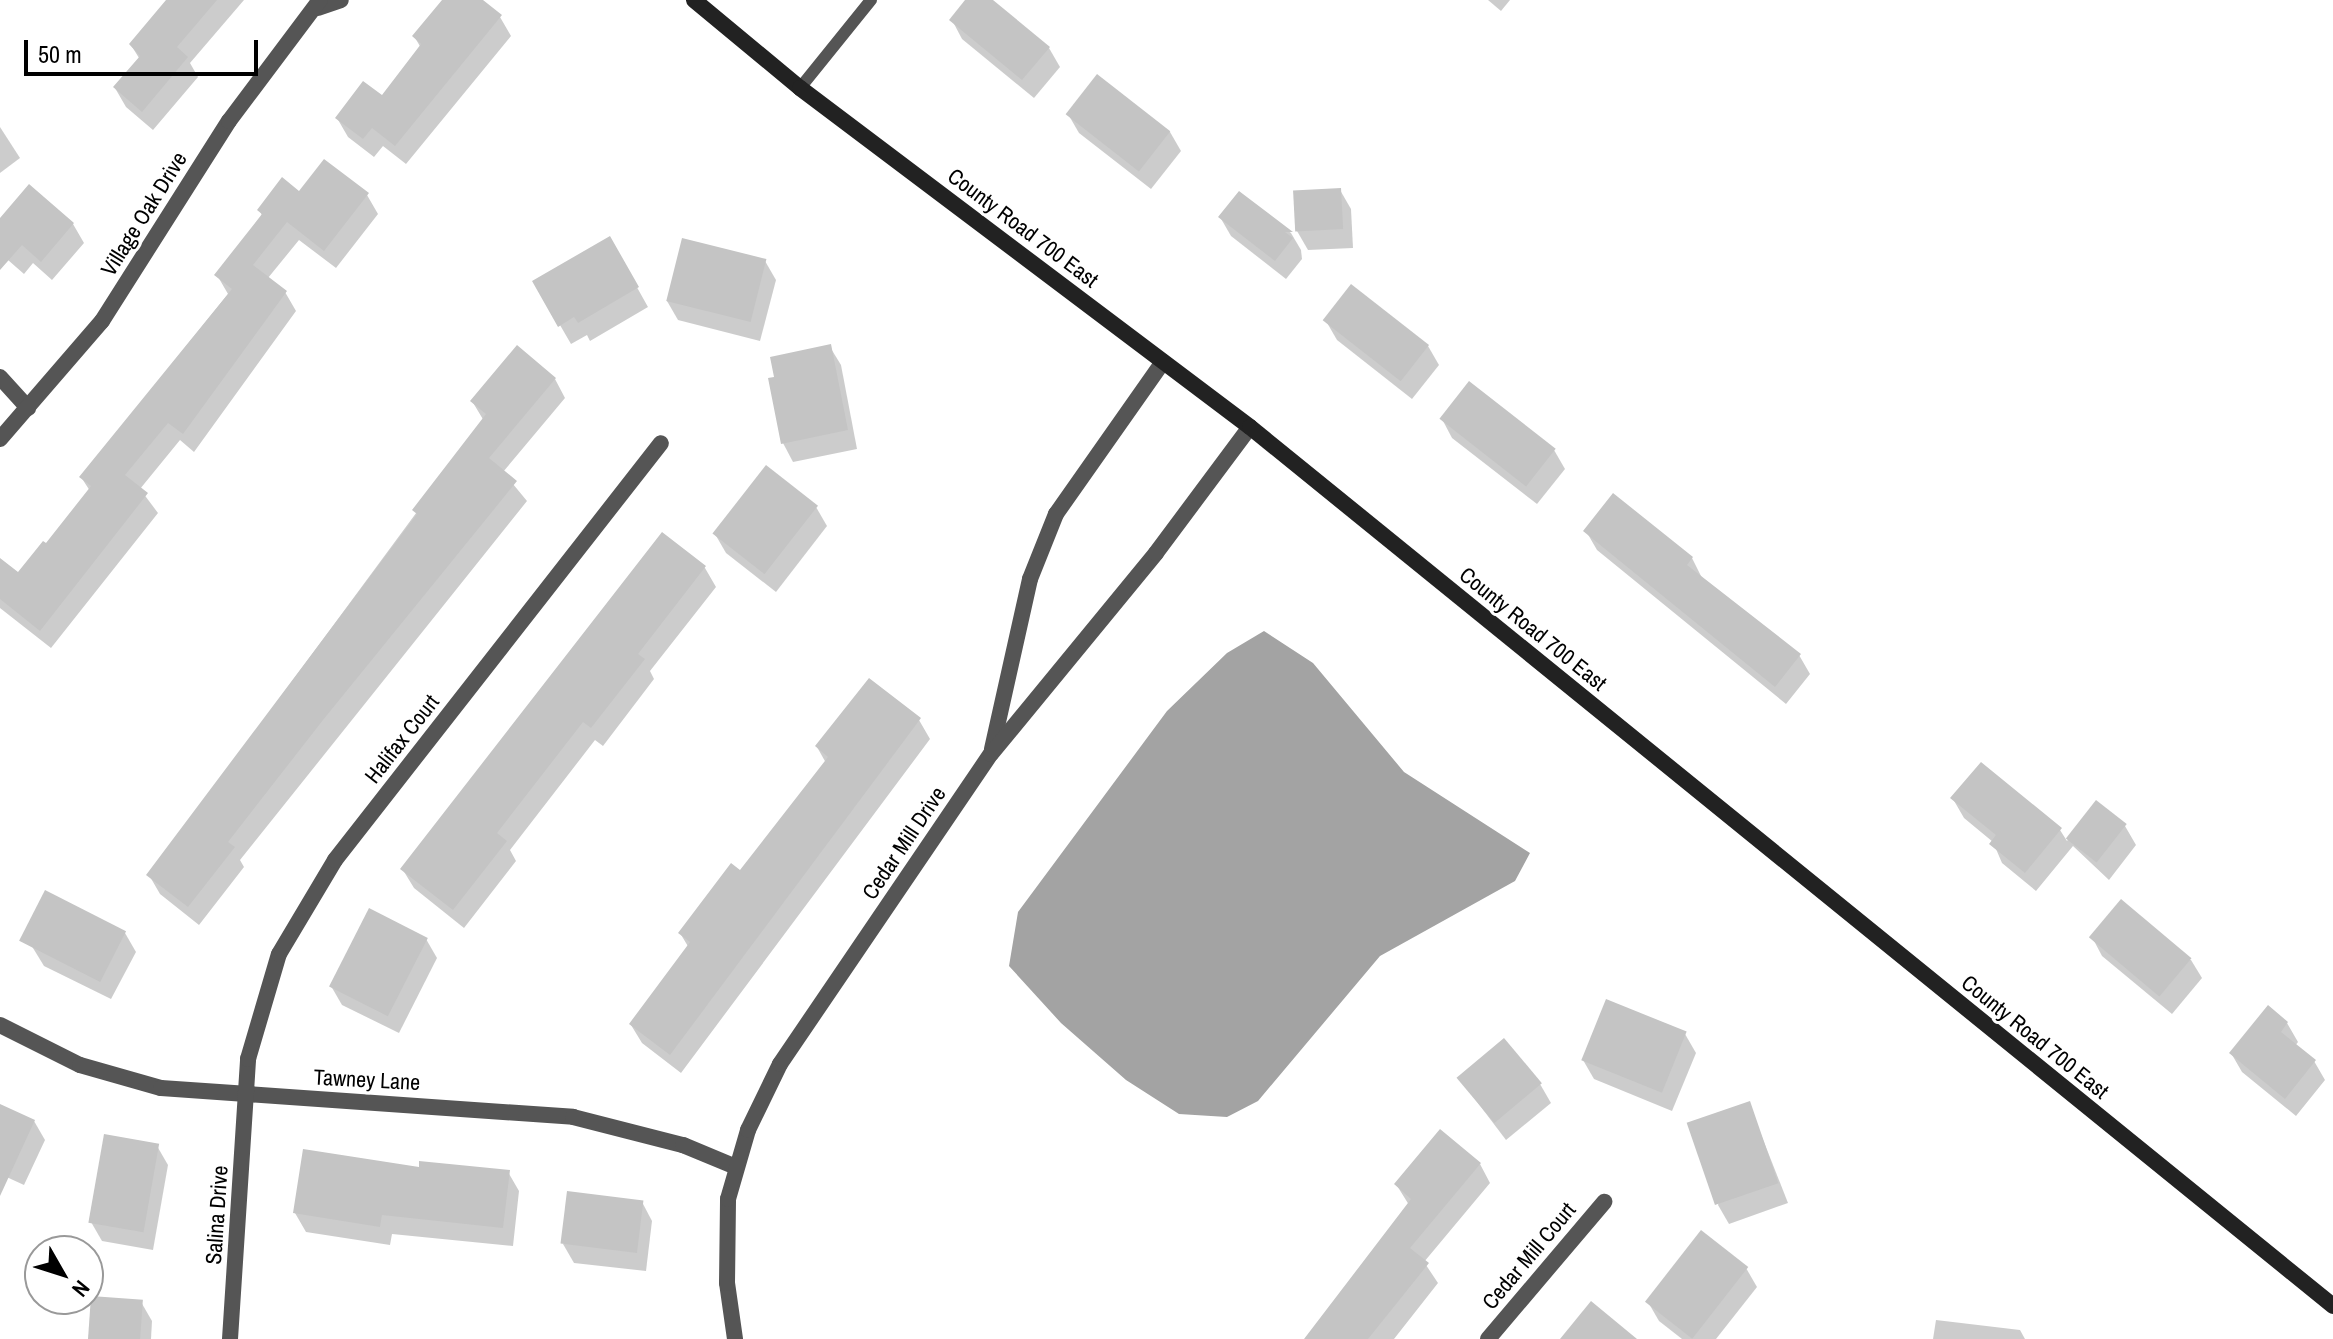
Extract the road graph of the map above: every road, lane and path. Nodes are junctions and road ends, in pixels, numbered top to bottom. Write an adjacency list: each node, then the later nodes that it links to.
1 (341, 0): 4 (street, Village Oak Drive)
2 (694, 0): 5 (main road, County Road 700 East)
3 (871, 0): 5 (lane)
4 (319, 4): 8 (street, Village Oak Drive)
5 (800, 88): 6 (main road, County Road 700 East)
6 (1163, 362): 9 (main road, County Road 700 East); 12 (street)
7 (0, 377): 8 (street)
8 (28, 408): 10 (street, Village Oak Drive)
9 (1250, 427): 12 (street, Cedar Mill Drive); 17 (main road, County Road 700 East)
10 (0, 439)
11 (661, 443): 14 (street, Halifax Court)
12 (991, 754): 15 (street, Cedar Mill Drive)
13 (0, 1025): 14 (street, Tawney Lane)
14 (244, 1095): 15 (street, Tawney Lane); 18 (street, Salina Drive)
15 (736, 1167): 19 (street, Cedar Mill Drive)
16 (1604, 1202): 20 (street, Cedar Mill Court)
17 (2333, 1306)
18 (230, 1339)
19 (735, 1339)
20 (1488, 1339)

